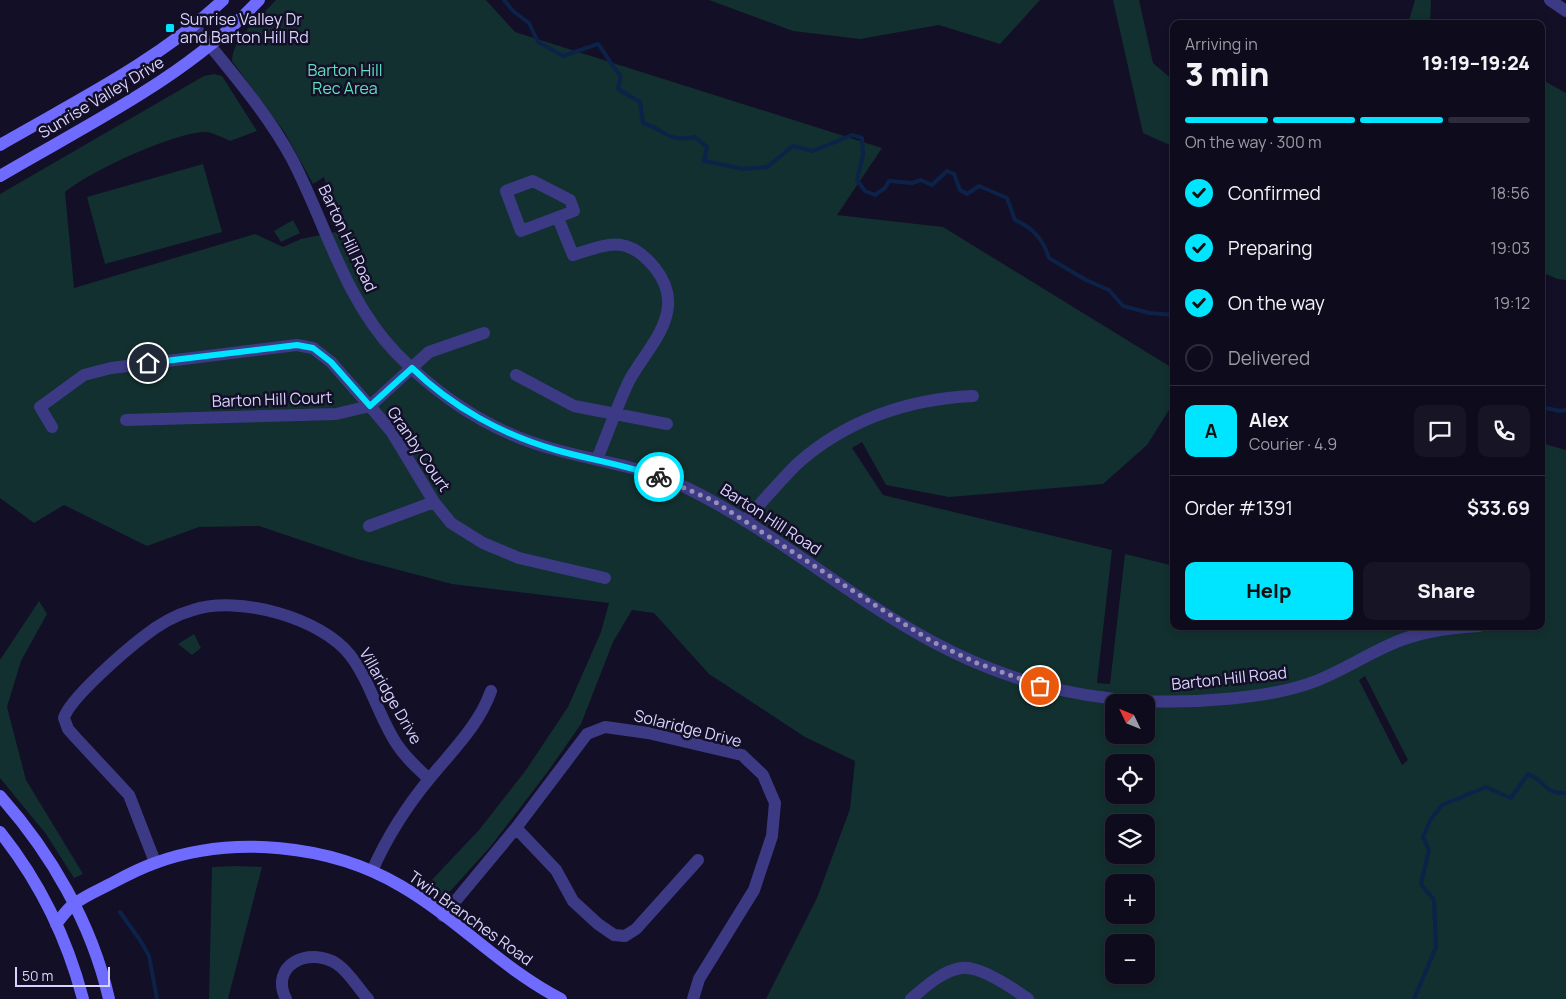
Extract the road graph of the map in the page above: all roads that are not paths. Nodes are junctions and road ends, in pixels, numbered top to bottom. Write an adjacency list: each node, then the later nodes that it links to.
1 (223, 0): 5 (main road, Sunrise Valley Drive)
2 (259, 0): 6 (main road, Sunrise Valley Drive)
3 (1550, 0): 4 (street)
4 (1566, 11)
5 (194, 26): 6 (street, Barton Hill Road); 7 (main road, Sunrise Valley Drive)
6 (210, 47): 8 (main road, Sunrise Valley Drive); 11 (street, Barton Hill Road)
7 (0, 146)
8 (0, 176)
9 (558, 218): 9 (street); 15 (street)
10 (484, 333): 11 (street, Barton Hill Court)
11 (412, 368): 14 (street, Barton Hill Court); 19 (street, Barton Hill Road)
12 (516, 375): 15 (street)
13 (973, 396): 21 (street)
14 (370, 406): 16 (street, Barton Hill Court); 18 (street, Granby Court); 20 (street, Granby Court)
15 (615, 415): 17 (street); 19 (street)
16 (126, 420)
17 (668, 424)
18 (52, 427)
19 (598, 459): 21 (street, Barton Hill Road)
20 (434, 502): 22 (street); 23 (street, Granby Court)
21 (745, 521): 25 (street, Barton Hill Road)
22 (369, 526)
23 (605, 578)
24 (1444, 630): 25 (street, Barton Hill Road)
25 (1406, 632)
26 (491, 691): 27 (street)
27 (429, 779): 32 (street, Villaridge Drive); 33 (street)
28 (0, 796): 35 (main road)
29 (516, 828): 31 (street); 36 (street, Solaridge Drive); 43 (street, Solaridge Drive)
30 (0, 832): 34 (main road)
31 (698, 860)
32 (155, 862): 33 (main road, Twin Branches Road); 35 (main road, Twin Branches Road)
33 (372, 871): 36 (main road, Twin Branches Road)
34 (47, 904): 35 (main road, Twin Branches Road); 37 (main road)
35 (73, 904): 37 (main road, Twin Branches Road); 39 (main road)
36 (443, 916): 42 (main road, Twin Branches Road)
37 (56, 924): 38 (main road)
38 (83, 999)
39 (109, 999)
40 (286, 999): 41 (street)
41 (368, 999)
42 (561, 999)
43 (693, 999)
44 (911, 999): 45 (street)
45 (1028, 999)

